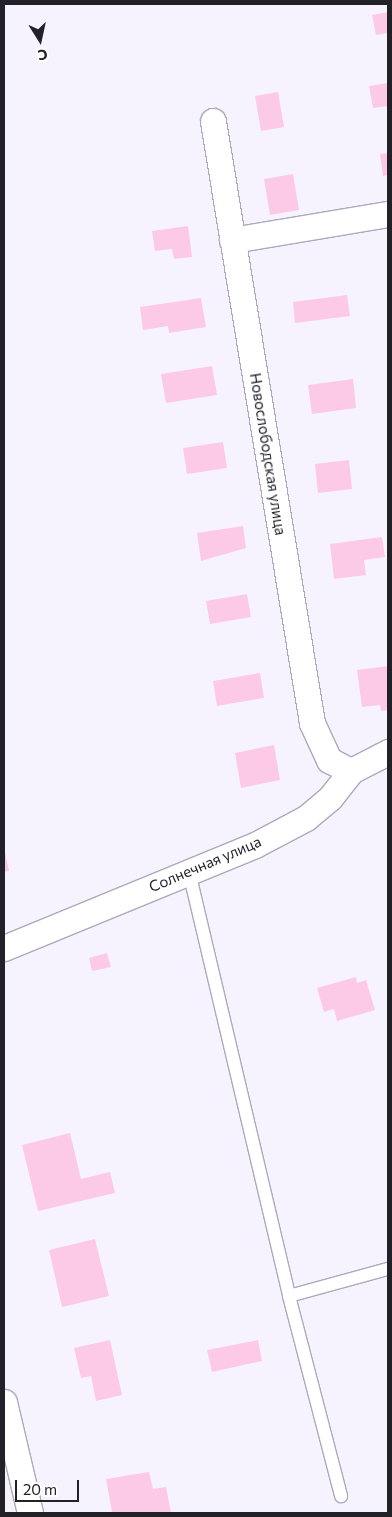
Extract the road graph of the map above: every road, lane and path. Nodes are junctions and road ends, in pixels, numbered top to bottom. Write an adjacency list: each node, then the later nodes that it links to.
1 (213, 121): 3 (street, Новослободская улица)
2 (388, 214): 3 (street)
3 (232, 240): 5 (street, Новослободская улица)
4 (388, 752): 5 (street, Солнечная улица)
5 (351, 770): 6 (street, Солнечная улица)
6 (189, 872): 7 (street, Солнечная улица); 9 (lane)
7 (4, 948)
8 (388, 1269): 9 (lane)
9 (289, 1296): 11 (lane)
10 (4, 1402): 12 (street)
11 (341, 1496)
12 (30, 1513)

